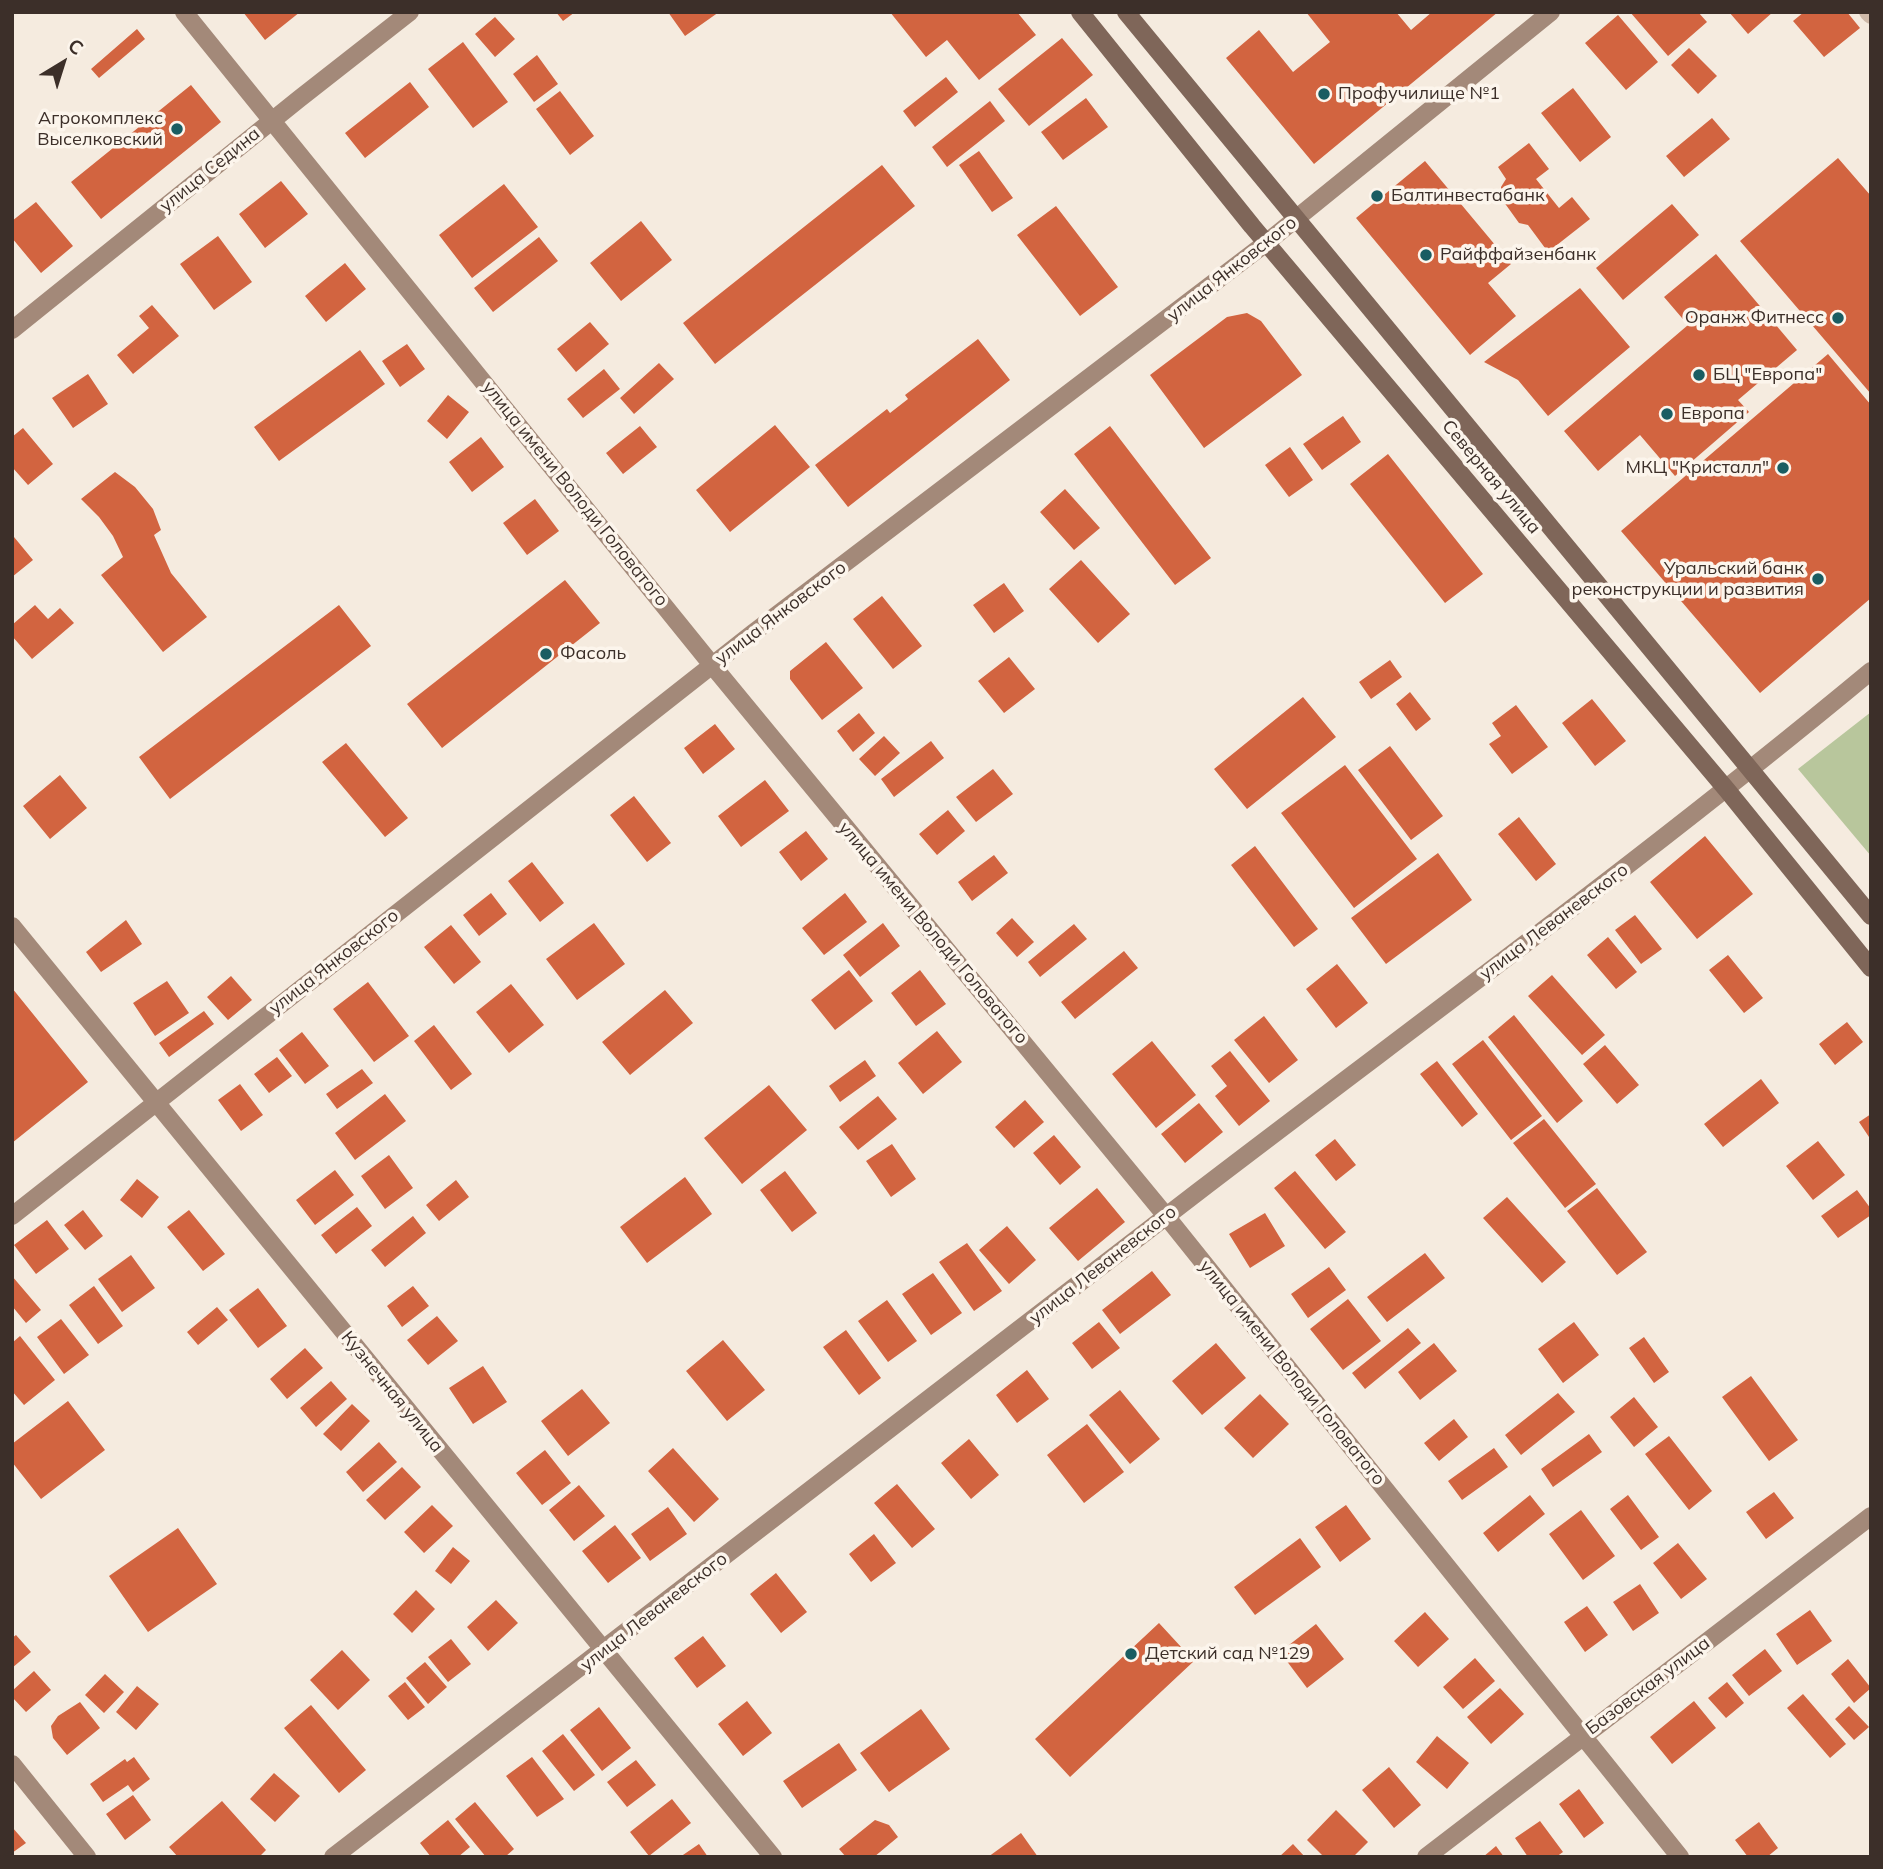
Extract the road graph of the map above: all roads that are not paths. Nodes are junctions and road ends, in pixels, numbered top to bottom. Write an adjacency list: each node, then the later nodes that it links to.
1 (184, 12): 6 (street, улица имени Володи Головатого)
2 (410, 12): 6 (street, улица Седина)
3 (1080, 12): 8 (main road, Северная улица)
4 (1126, 12): 7 (main road, Северная улица)
5 (1551, 12): 7 (street, улица Янковского)
6 (271, 121): 9 (street, улица Седина); 10 (street, улица имени Володи Головатого)
7 (1296, 220): 8 (street, улица Янковского); 12 (main road, Северная улица)
8 (1266, 243): 10 (street, улица Янковского); 13 (main road, Северная улица)
9 (12, 330)
10 (712, 665): 17 (street, улица Янковского); 19 (street, улица имени Володи Головатого)
11 (1871, 671): 12 (street, улица Леваневского)
12 (1752, 770): 13 (street, улица Леваневского); 14 (main road, Северная улица)
13 (1727, 790): 16 (main road, Северная улица); 19 (street, улица Леваневского)
14 (1871, 916)
15 (12, 926): 17 (street, Кузнечная улица)
16 (1871, 968)
17 (155, 1103): 18 (street, улица Янковского); 21 (street, Кузнечная улица)
18 (12, 1216)
19 (1166, 1216): 21 (street, улица Леваневского); 22 (street, улица имени Володи Головатого)
20 (1871, 1516): 22 (street, Базовская улица)
21 (604, 1651): 25 (street, улица Леваневского); 26 (street, Кузнечная улица)
22 (1582, 1737): 27 (street, Базовская улица); 28 (street, улица имени Володи Головатого)
23 (12, 1764): 24 (street)
24 (87, 1857)
25 (332, 1857)
26 (773, 1857)
27 (1426, 1857)
28 (1680, 1857)

